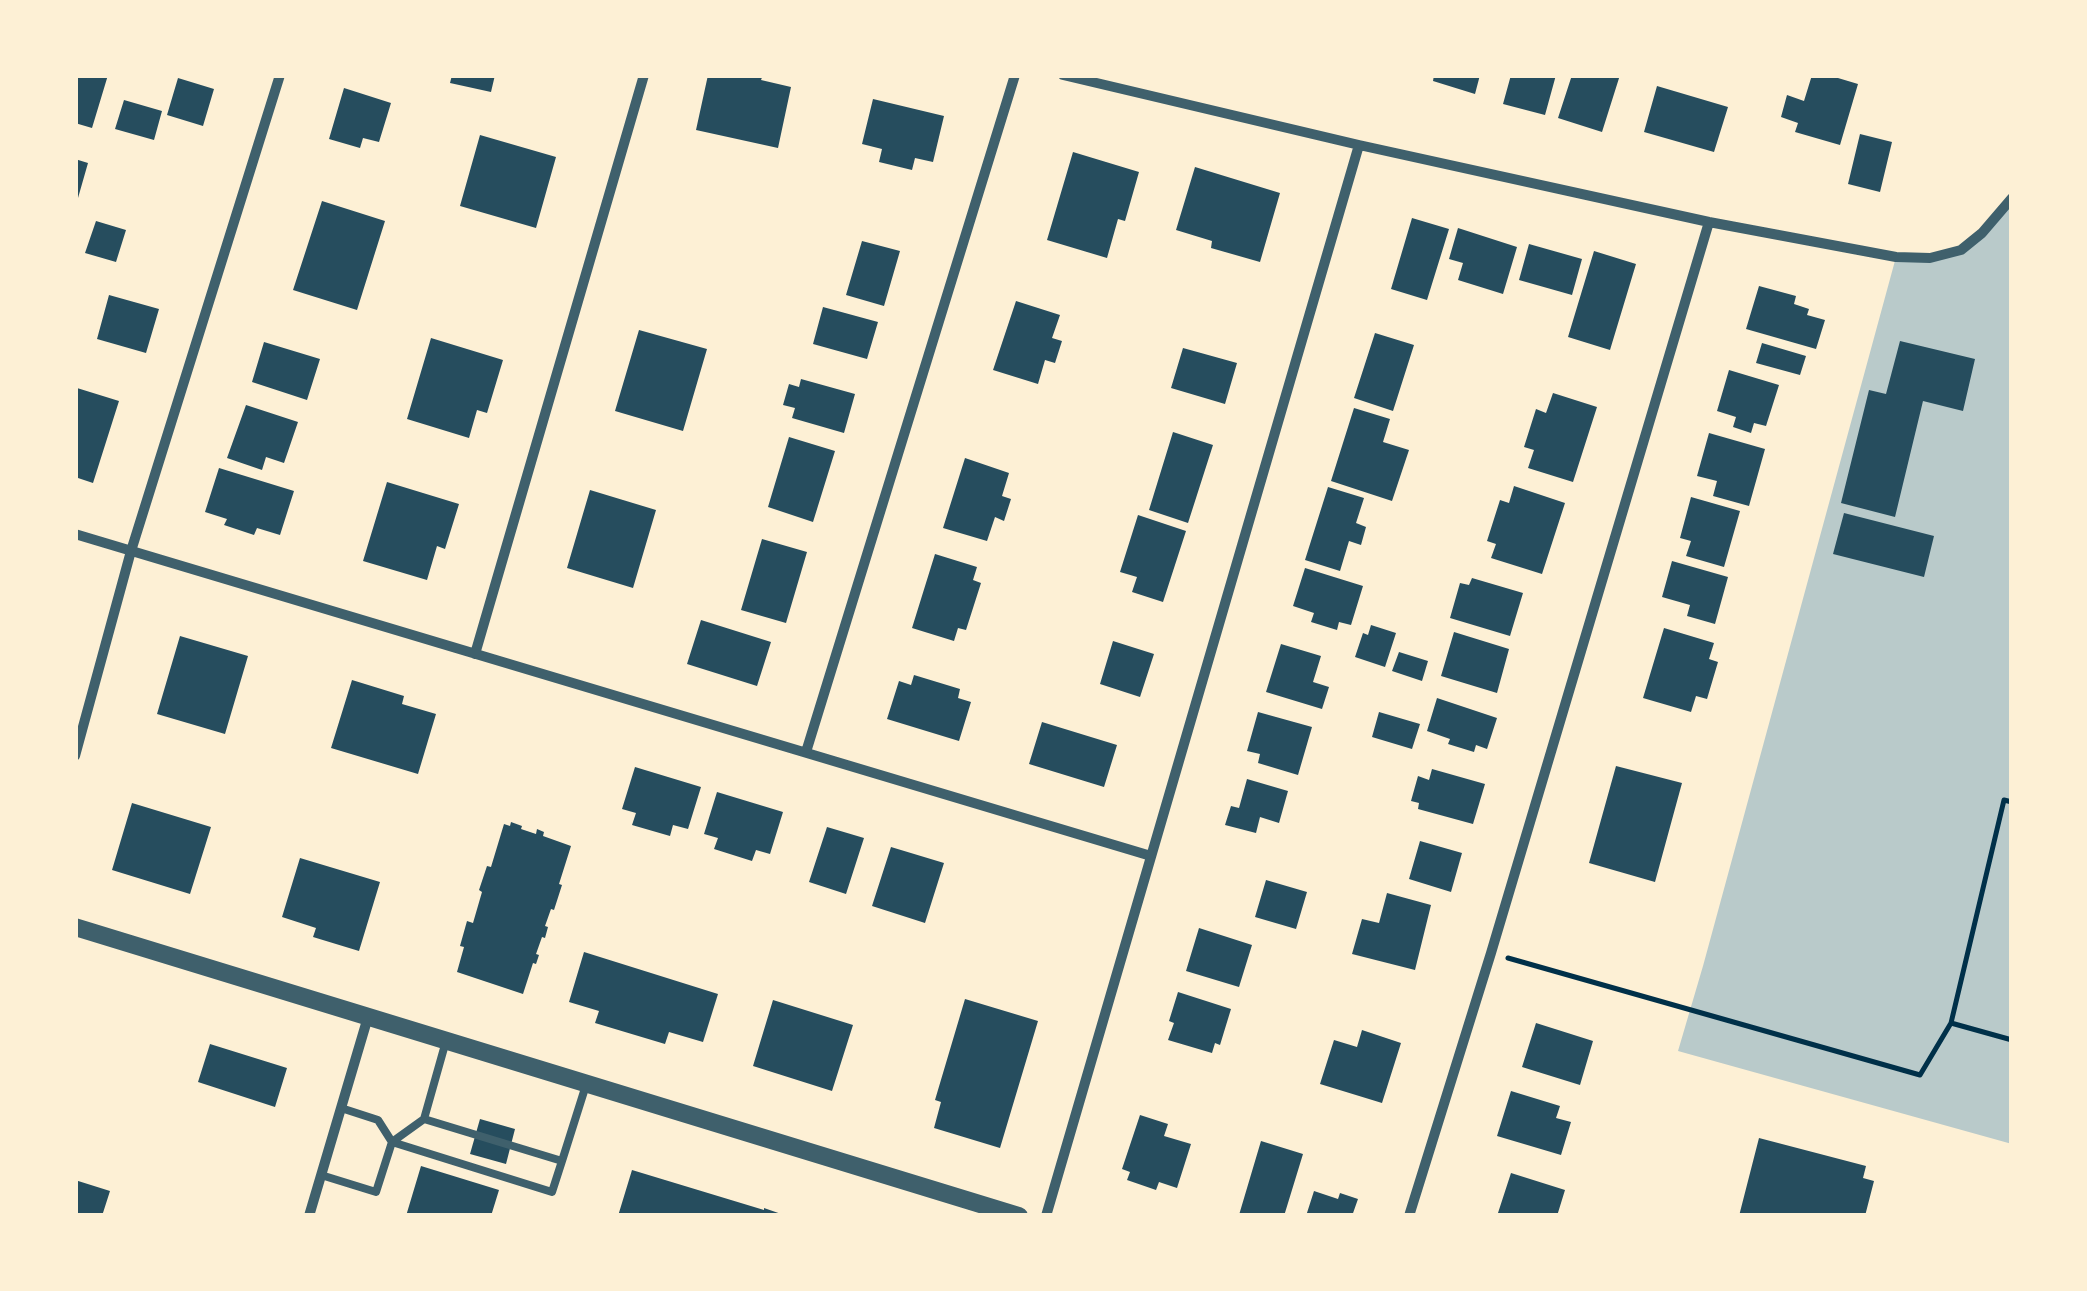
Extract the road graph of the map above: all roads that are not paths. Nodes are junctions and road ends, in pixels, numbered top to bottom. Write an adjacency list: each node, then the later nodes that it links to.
1 (280, 75): 9 (street)
2 (644, 75): 10 (street)
3 (1015, 75): 11 (street)
4 (1063, 75): 5 (street)
5 (1359, 146): 7 (street); 13 (street)
6 (2012, 198): 7 (street)
7 (1710, 222): 26 (street)
8 (75, 534): 9 (street)
9 (131, 552): 10 (street); 12 (street)
10 (476, 654): 11 (street)
11 (806, 752): 13 (street)
12 (75, 756)
13 (1151, 856): 25 (street)
14 (75, 927): 15 (street)
15 (368, 1017): 16 (street); 18 (street)
16 (446, 1041): 17 (street); 19 (lane)
17 (586, 1084): 21 (lane); 24 (street)
18 (340, 1108): 20 (lane); 22 (street)
19 (424, 1119): 20 (lane); 21 (lane)
20 (392, 1142): 21 (lane); 22 (lane)
21 (562, 1161)
22 (321, 1174): 23 (street)
23 (309, 1216)
24 (1019, 1216)
25 (1046, 1216)
26 (1410, 1216)

